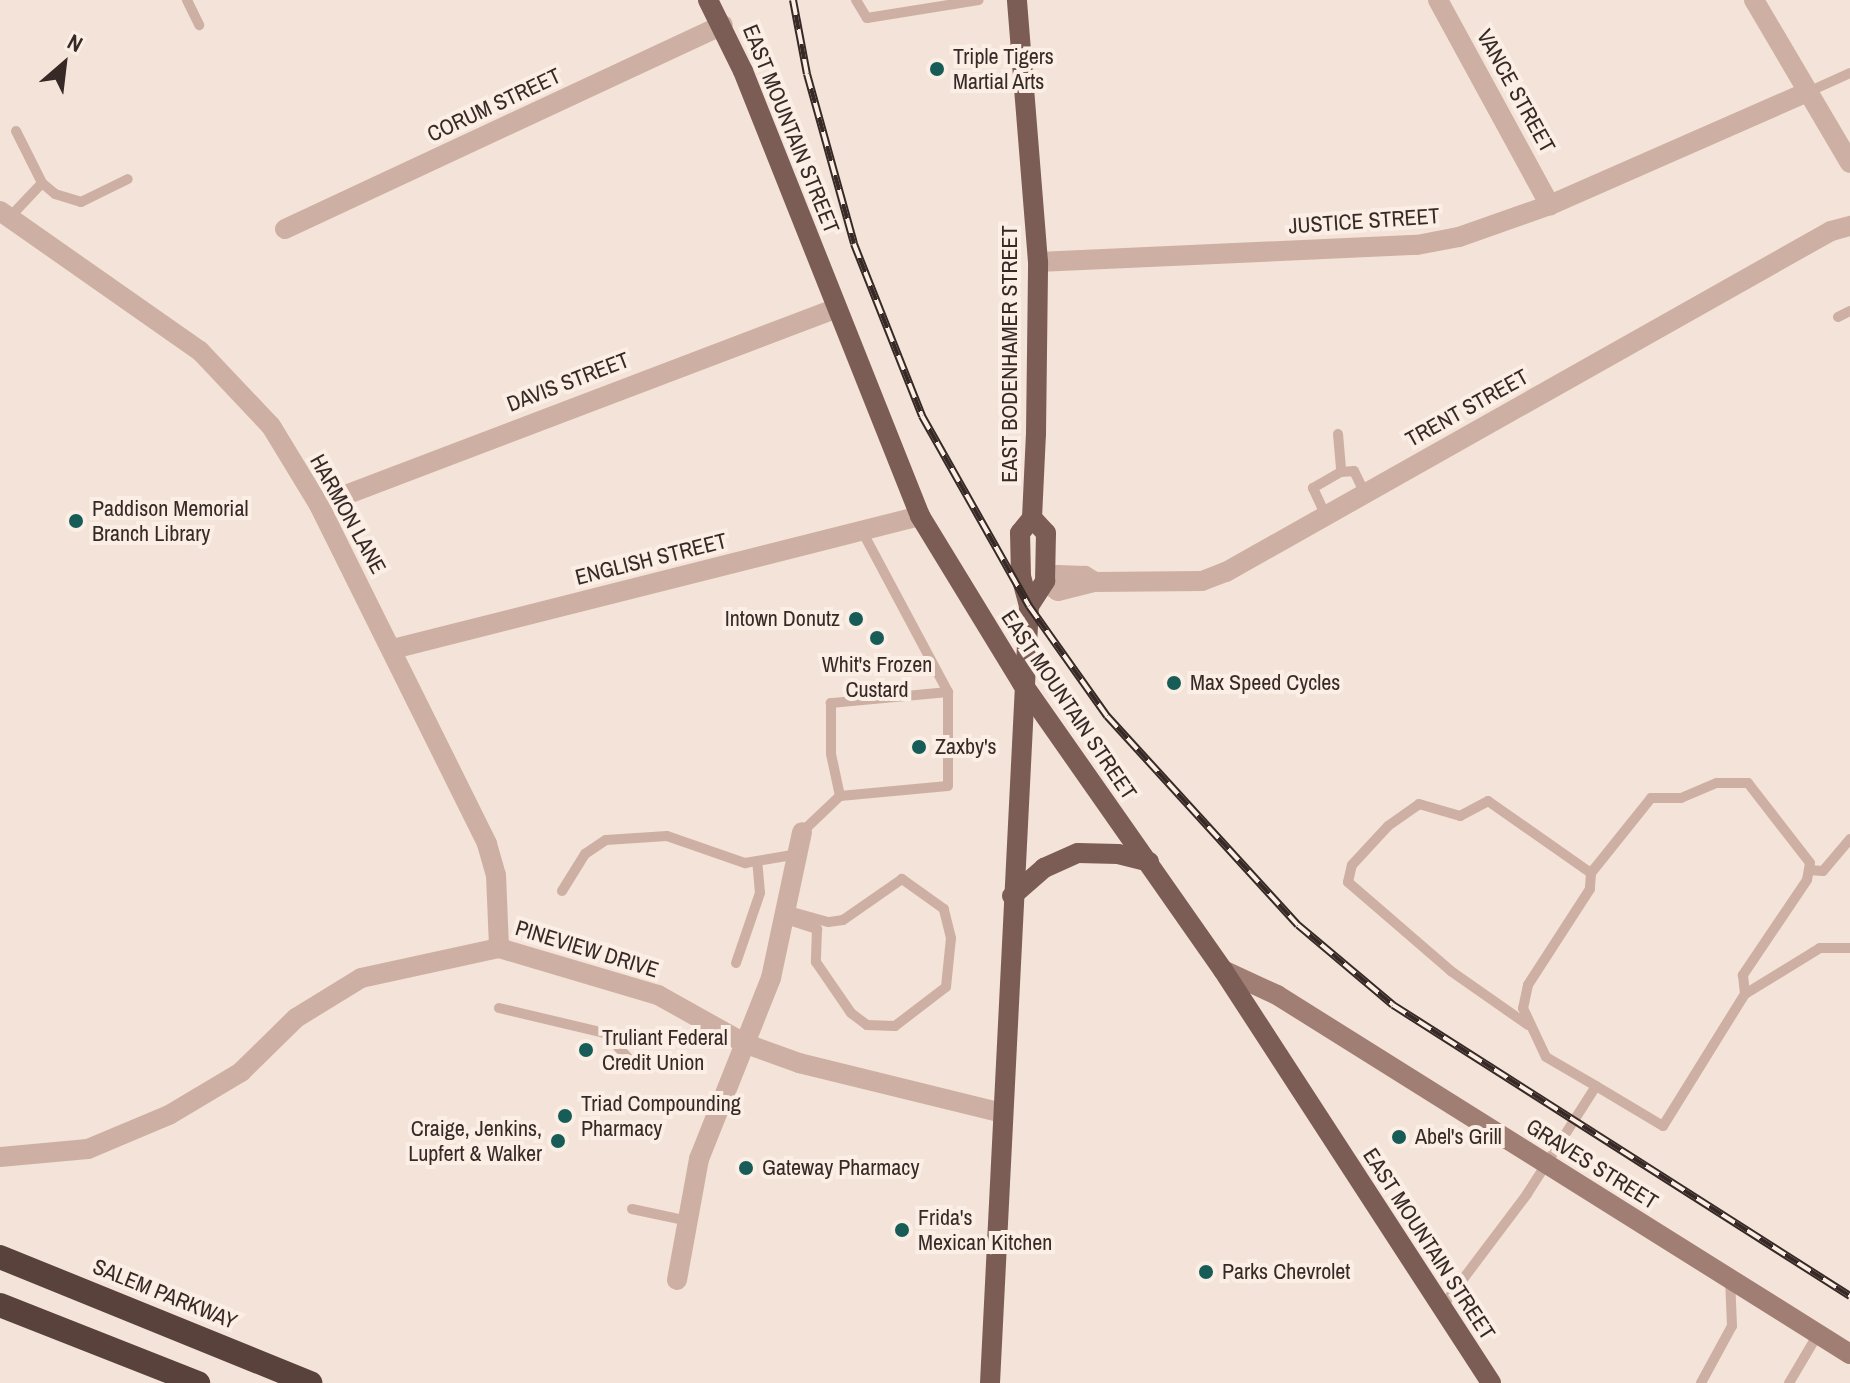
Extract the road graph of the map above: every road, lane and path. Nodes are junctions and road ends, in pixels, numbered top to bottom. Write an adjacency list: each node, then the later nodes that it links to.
1 (187, 0): 9 (lane)
2 (708, 0): 10 (main road, EAST MOUNTAIN STREET)
3 (856, 0): 8 (lane)
4 (979, 0): 8 (lane)
5 (1017, 0): 21 (main road, EAST BODENHAMER STREET)
6 (1438, 0): 17 (street, VANCE STREET)
7 (1754, 0): 12 (street)
8 (952, 2)
9 (199, 25)
10 (723, 25): 20 (street, CORUM STREET); 22 (main road, EAST MOUNTAIN STREET)
11 (1850, 73): 12 (lane)
12 (1808, 92): 14 (street); 17 (street, JUSTICE STREET)
13 (16, 131): 16 (lane)
14 (1850, 163)
15 (128, 179): 16 (lane)
16 (42, 183): 18 (lane)
17 (1550, 205): 21 (street, JUSTICE STREET)
18 (4, 215): 28 (street, HARMON LANE)
19 (1850, 226): 27 (street, TRENT STREET)
20 (285, 229)
21 (1038, 262): 31 (main road, EAST BODENHAMER STREET)
22 (837, 308): 28 (street, DAVIS STREET); 29 (main road, EAST MOUNTAIN STREET)
23 (1850, 311): 24 (lane)
24 (1838, 317)
25 (1338, 434): 26 (lane)
26 (1341, 472): 27 (lane); 30 (lane)
27 (1365, 494): 30 (street, TRENT STREET)
28 (319, 505): 35 (street, HARMON LANE)
29 (920, 516): 32 (street, ENGLISH STREET); 36 (main road, EAST MOUNTAIN STREET)
30 (1326, 516): 33 (street, TRENT STREET)
31 (1032, 518): 33 (main road, EAST BODENHAMER STREET); 34 (main road, EAST BODENHAMER STREET)
32 (862, 531): 35 (street, ENGLISH STREET); 37 (lane)
33 (1045, 581): 34 (main road, EAST BODENHAMER STREET)
34 (1029, 606): 36 (main road, EAST BODENHAMER STREET)
35 (393, 649): 49 (street, HARMON LANE)
36 (1022, 683): 43 (main road, EAST MOUNTAIN STREET); 47 (main road, EAST BODENHAMER STREET)
37 (948, 692): 38 (lane); 38 (lane)
38 (840, 796): 39 (lane)
39 (802, 832): 41 (street)
40 (1850, 839): 44 (lane)
41 (798, 854): 42 (lane); 48 (street)
42 (757, 861): 46 (lane); 51 (lane)
43 (1149, 862): 47 (main road); 52 (main road, EAST MOUNTAIN STREET)
44 (1809, 870): 45 (lane); 53 (lane)
45 (1591, 873): 55 (lane); 55 (lane)
46 (562, 891)
47 (1012, 896): 59 (main road, EAST BODENHAMER STREET)
48 (787, 915): 48 (lane); 56 (street)
49 (499, 948): 56 (street, PINEVIEW DRIVE); 60 (street, PINEVIEW DRIVE)
50 (1850, 948): 53 (lane)
51 (736, 963)
52 (1223, 970): 61 (street, GRAVES STREET); 68 (main road, EAST MOUNTAIN STREET)
53 (1745, 994): 58 (lane)
54 (499, 1008): 57 (lane)
55 (1528, 1025): 58 (lane)
56 (744, 1043): 59 (street, PINEVIEW DRIVE); 63 (street)
57 (627, 1057)
58 (1596, 1086): 61 (lane)
59 (1002, 1113): 73 (main road, EAST BODENHAMER STREET)
60 (0, 1157)
61 (1547, 1164): 65 (street, GRAVES STREET); 68 (lane)
62 (632, 1209): 63 (lane)
63 (688, 1221): 66 (street)
64 (0, 1257): 72 (highway, SALEM PARKWAY)
65 (1730, 1279): 69 (street, GRAVES STREET); 75 (lane)
66 (677, 1280)
67 (0, 1305): 71 (highway)
68 (1442, 1307): 74 (main road, EAST MOUNTAIN STREET)
69 (1818, 1334): 70 (street, GRAVES STREET); 76 (lane)
70 (1850, 1354)
71 (198, 1383)
72 (310, 1383)
73 (990, 1383)
74 (1491, 1383)
75 (1701, 1383)
76 (1789, 1383)

